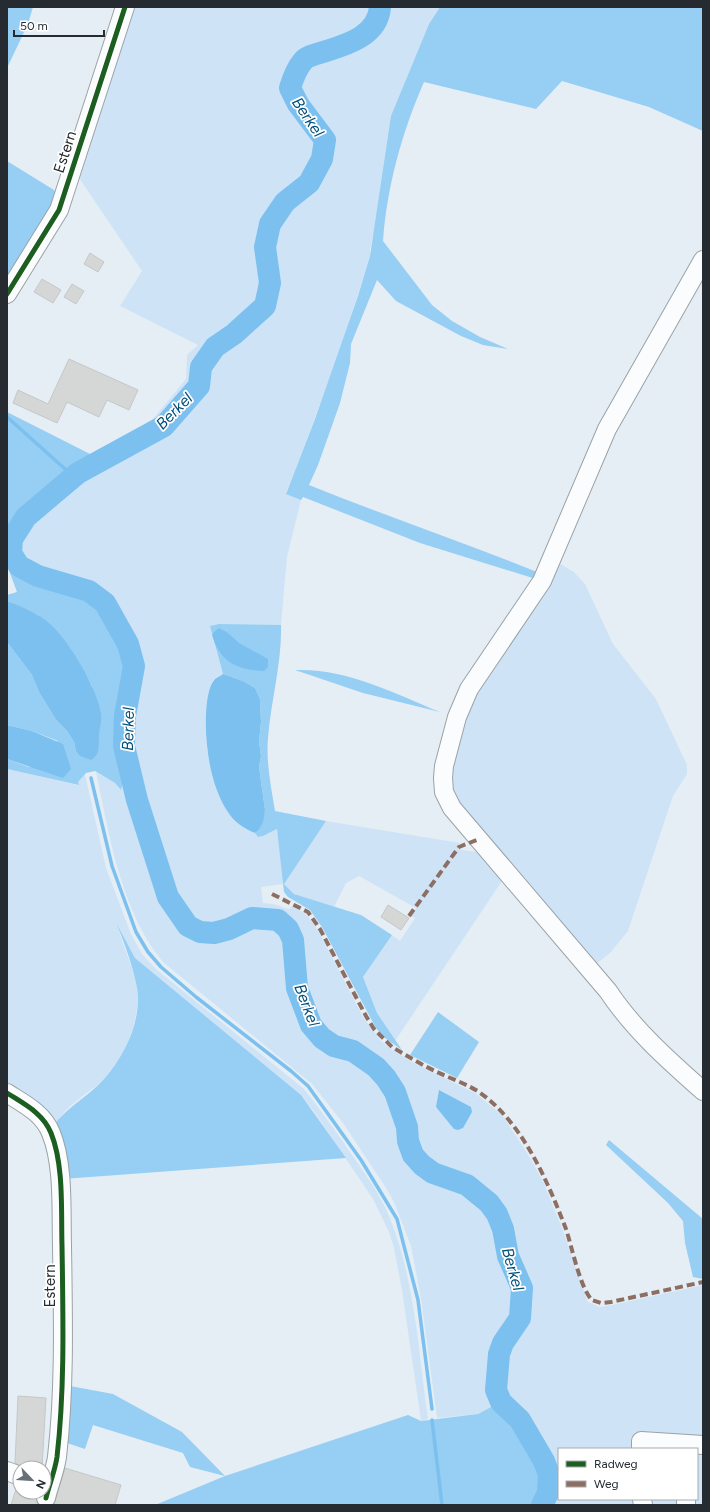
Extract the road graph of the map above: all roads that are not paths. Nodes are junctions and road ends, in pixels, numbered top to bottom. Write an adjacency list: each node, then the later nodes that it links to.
1 (125, 7): 3 (street, Estern)
2 (703, 260): 4 (street)
3 (7, 294)
4 (703, 1091)
5 (7, 1093): 8 (street, Estern)
6 (692, 1446): 7 (street)
7 (641, 1448)
8 (52, 1473)

